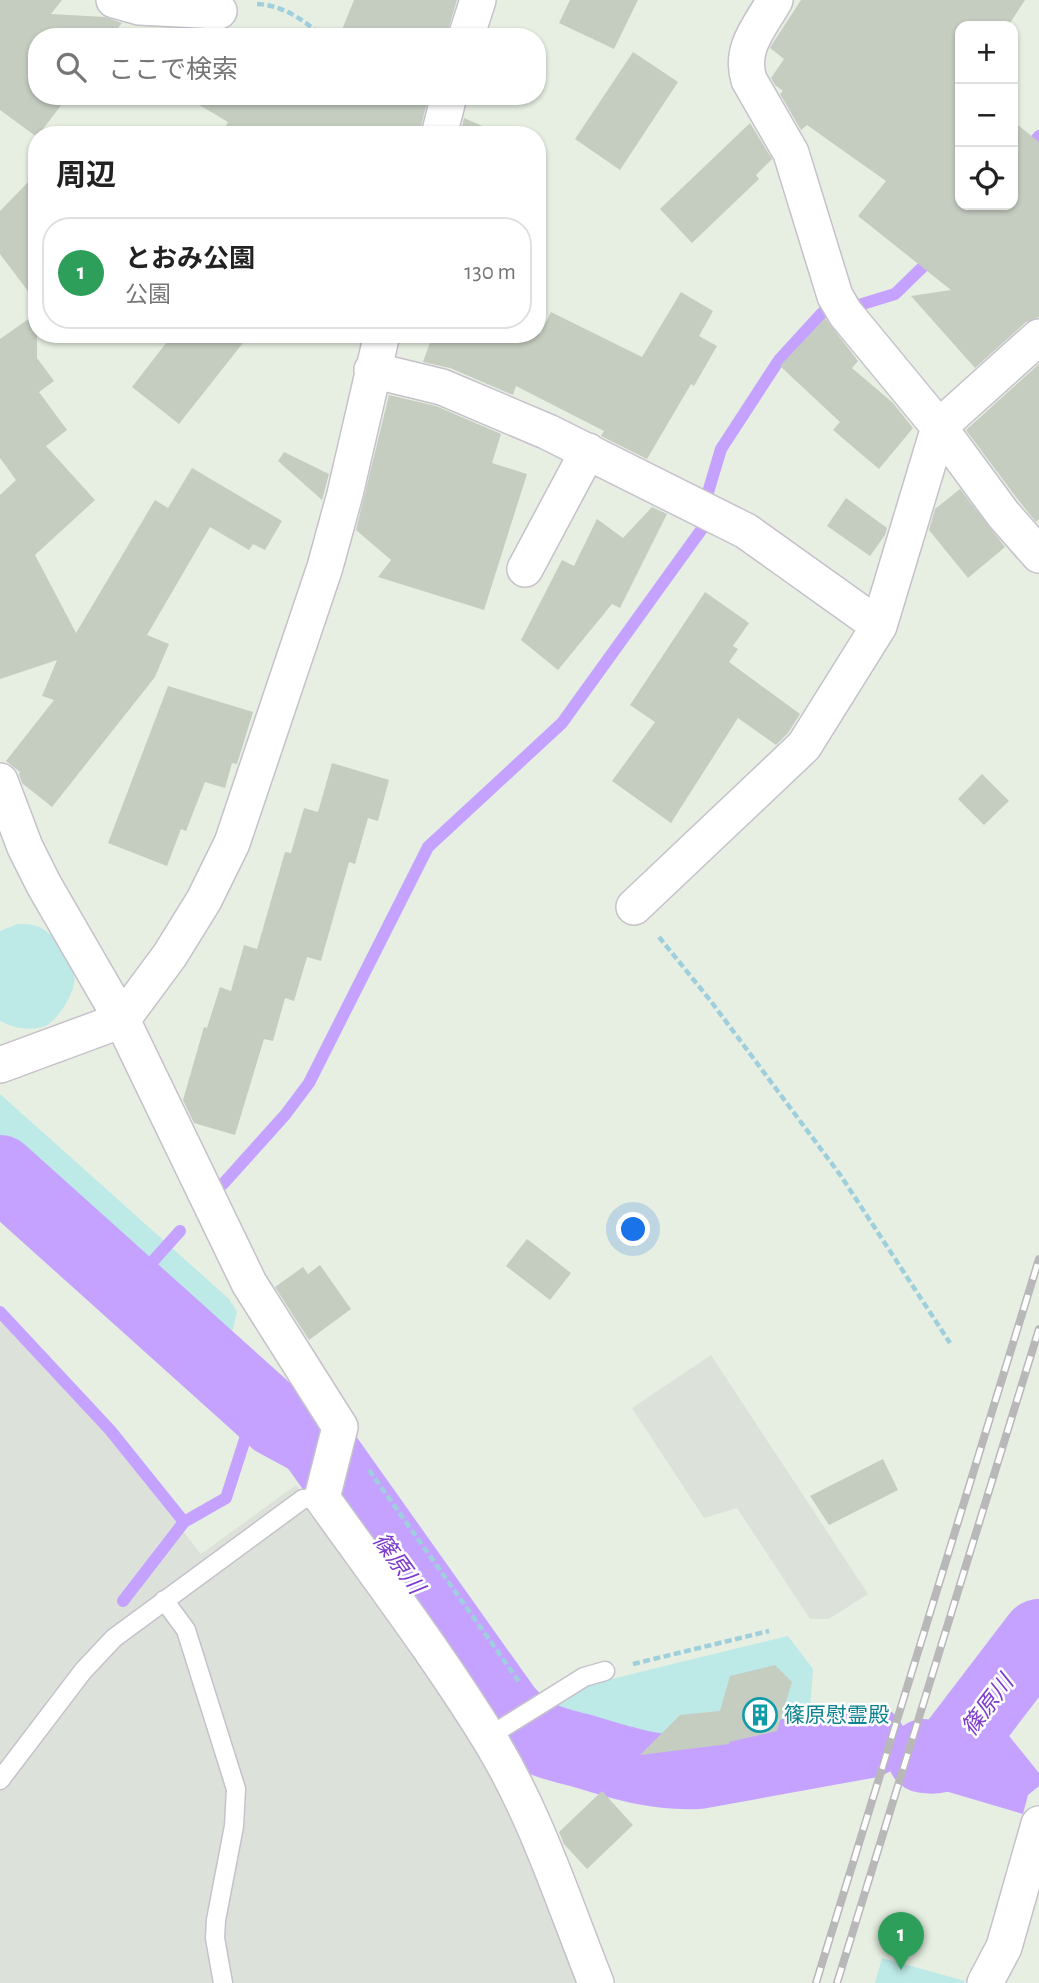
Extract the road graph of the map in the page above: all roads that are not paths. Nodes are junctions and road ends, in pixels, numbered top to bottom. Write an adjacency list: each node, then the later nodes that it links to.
1 (114, 0): 4 (street)
2 (478, 0): 5 (street)
3 (775, 0): 11 (street)
4 (219, 11)
5 (469, 28)
6 (447, 105): 7 (street)
7 (441, 126)
8 (1039, 337): 11 (street)
9 (379, 343): 10 (street)
10 (372, 369): 12 (street); 18 (street)
11 (939, 427): 13 (street); 15 (street)
12 (588, 451): 14 (street); 15 (street)
13 (1039, 555)
14 (526, 569)
15 (879, 626): 17 (street)
16 (0, 781): 18 (street)
17 (634, 907)
18 (122, 1020): 19 (street); 20 (street)
19 (0, 1065)
20 (323, 1491): 21 (lane); 23 (street)
21 (164, 1600): 24 (lane); 26 (lane)
22 (605, 1671): 23 (lane)
23 (491, 1735): 27 (street)
24 (0, 1780)
25 (1039, 1824): 28 (street)
26 (223, 1983)
27 (596, 1983)
28 (985, 1983)

